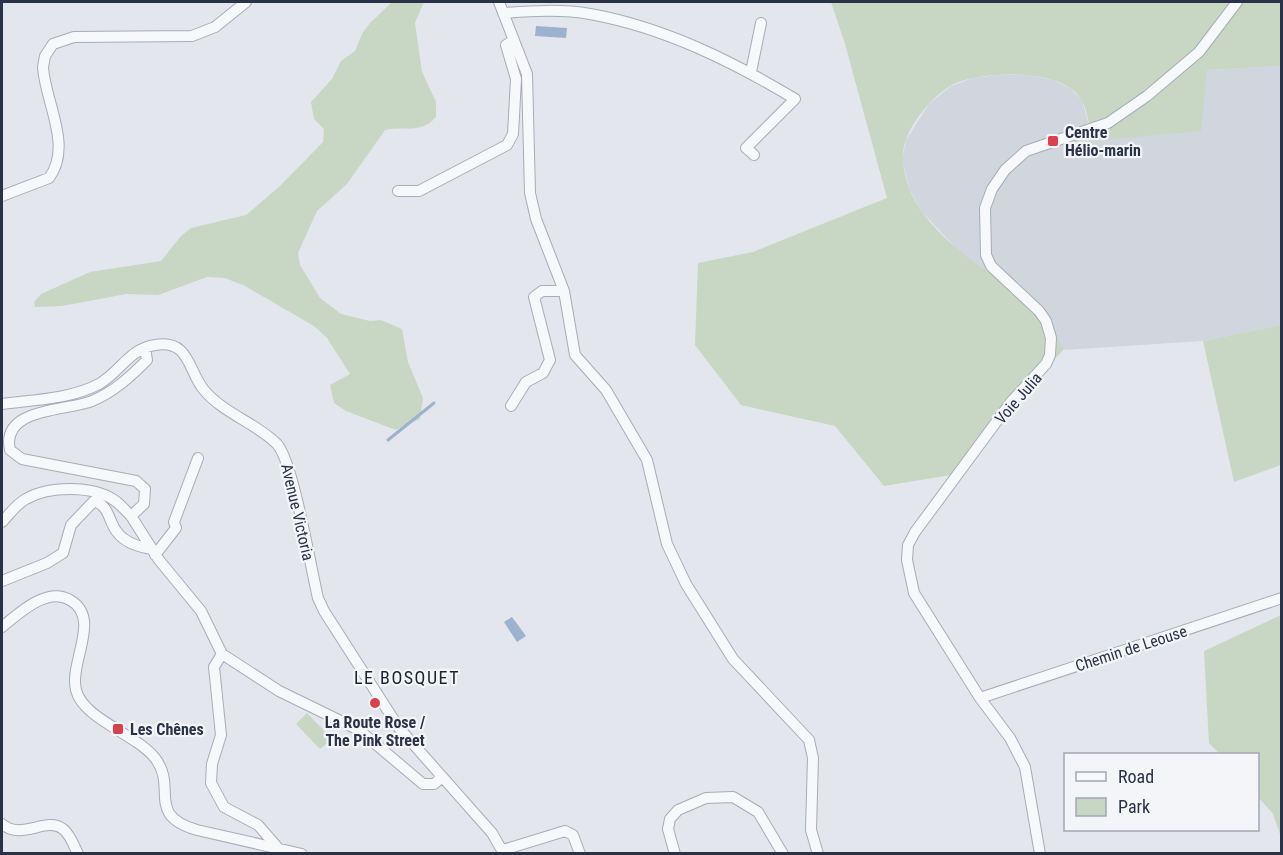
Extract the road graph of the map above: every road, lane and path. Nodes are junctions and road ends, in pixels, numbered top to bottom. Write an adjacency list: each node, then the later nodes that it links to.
1 (246, 2): 10 (street)
2 (499, 2): 4 (street)
3 (1237, 2): 23 (street, Voie Julia)
4 (503, 13): 6 (street); 7 (street)
5 (761, 23): 7 (street)
6 (514, 40): 9 (street); 11 (street)
7 (751, 72): 8 (street)
8 (754, 155)
9 (398, 191)
10 (2, 196)
11 (564, 291): 14 (street); 33 (street)
12 (145, 348): 13 (street); 16 (street); 24 (street, Avenue Victoria)
13 (2, 404)
14 (511, 406)
15 (198, 458): 18 (street)
16 (131, 516): 17 (street); 18 (street)
17 (2, 522)
18 (154, 552): 19 (street); 22 (street)
19 (2, 581)
20 (1281, 598): 23 (street, Chemin de Leouse)
21 (2, 627): 26 (street)
22 (222, 654): 24 (street); 26 (street)
23 (980, 698): 34 (street, Voie Julia)
24 (441, 778): 27 (street, Avenue Victoria)
25 (2, 824): 28 (street)
26 (277, 851): 29 (street)
27 (503, 852): 30 (street)
28 (78, 854)
29 (302, 854)
30 (580, 854)
31 (675, 854): 32 (street)
32 (783, 854)
33 (818, 854)
34 (1040, 854)

